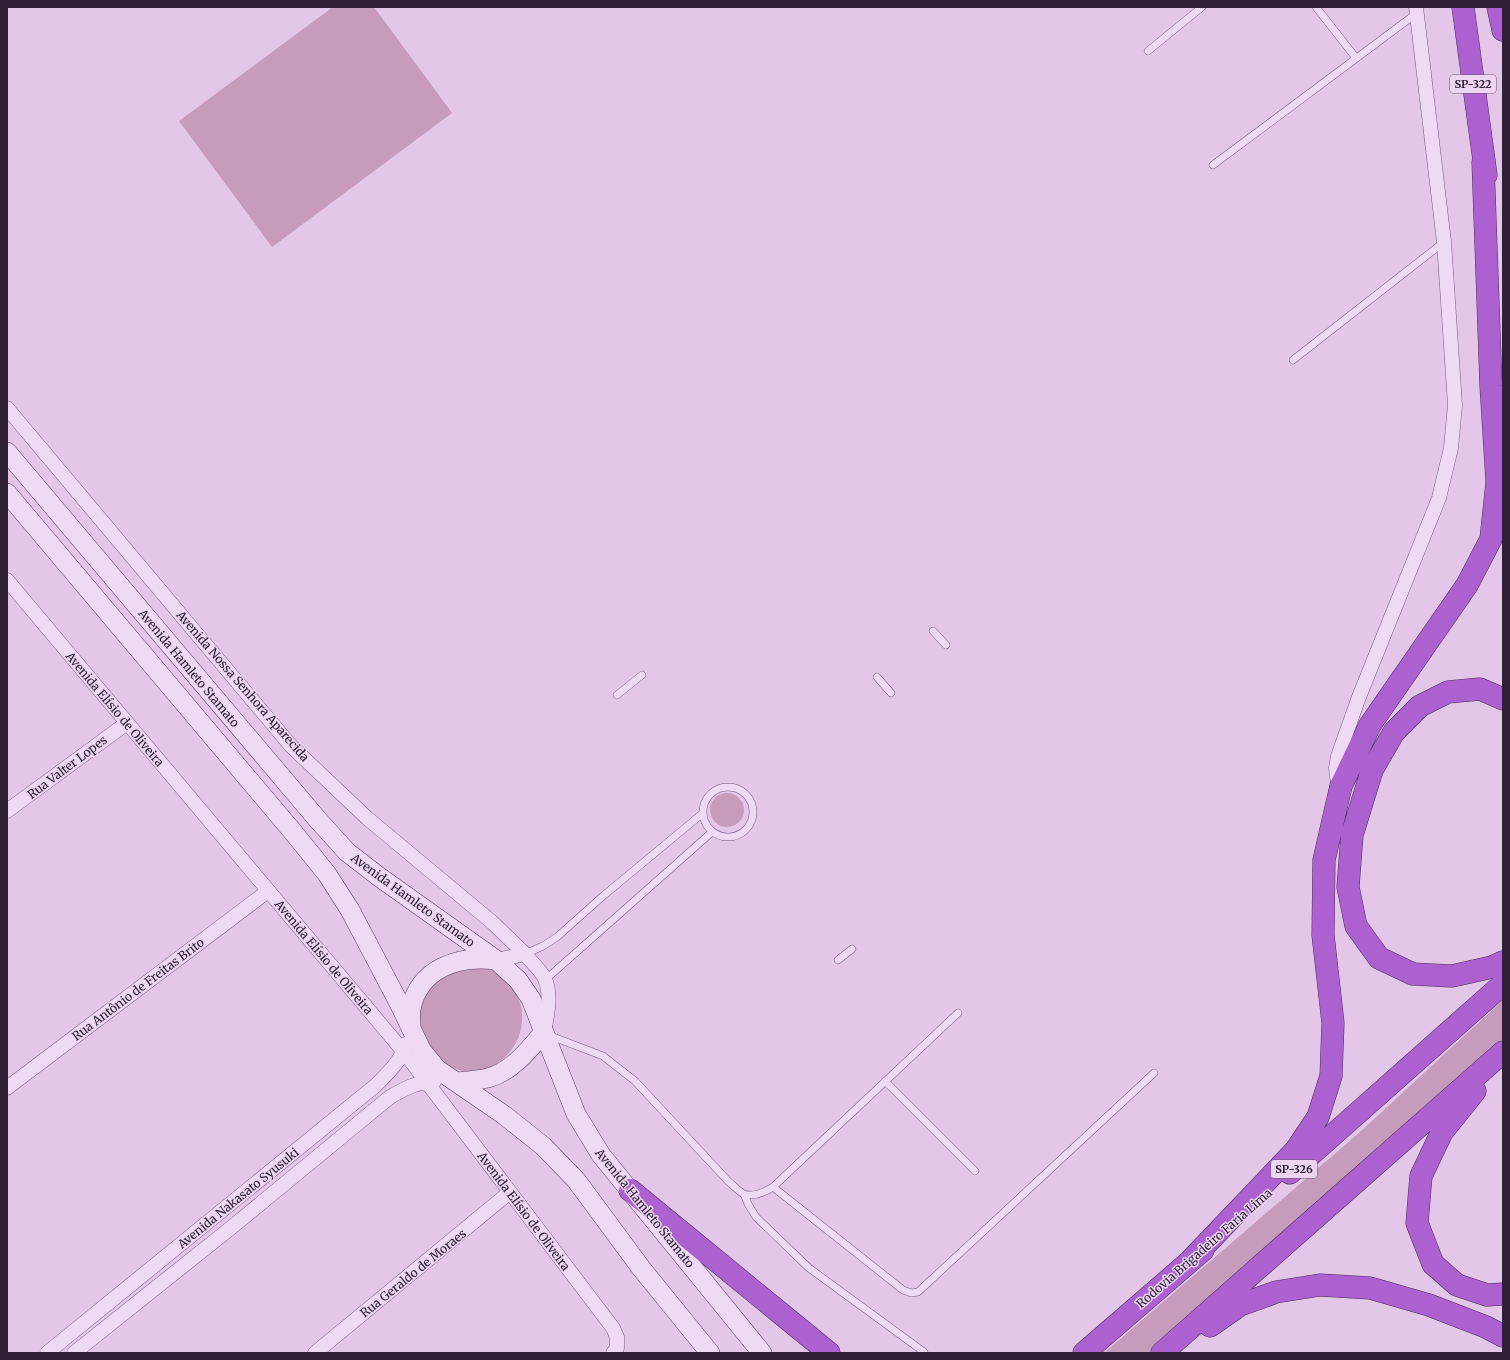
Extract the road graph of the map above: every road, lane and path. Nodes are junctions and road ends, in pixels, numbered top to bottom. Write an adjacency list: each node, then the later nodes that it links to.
1 (1202, 7): 7 (lane)
2 (1316, 7): 8 (lane)
3 (1463, 7): 9 (highway, SP-322)
4 (1498, 7): 6 (highway)
5 (1417, 10): 8 (lane); 11 (street)
6 (1503, 30)
7 (1148, 51)
8 (1356, 58): 10 (lane)
9 (1484, 162): 12 (highway, SP-322); 26 (highway)
10 (1213, 165)
11 (1444, 242): 13 (lane); 26 (street)
12 (1503, 289)
13 (1293, 360)
14 (7, 408): 32 (street, Avenida Nossa Senhora Aparecida)
15 (7, 452): 33 (main road, Avenida Hamleto Stamato)
16 (7, 493): 39 (main road)
17 (7, 580): 25 (street, Avenida Elísio de Oliveira)
18 (933, 631): 19 (lane)
19 (946, 645)
20 (642, 675): 23 (lane)
21 (877, 676): 22 (lane)
22 (891, 693)
23 (617, 695)
24 (1503, 699): 35 (highway)
25 (127, 722): 27 (street, Rua Valter Lopes); 30 (street, Avenida Elísio de Oliveira)
26 (1342, 786): 56 (highway)
27 (7, 811)
28 (703, 813): 29 (lane); 29 (lane); 32 (lane)
29 (712, 832): 36 (lane)
30 (268, 891): 41 (street, Avenida Elísio de Oliveira); 48 (street, Rua Antônio de Freitas Brito)
31 (852, 949): 34 (lane)
32 (525, 954): 33 (street); 36 (street, Avenida Nossa Senhora Aparecida)
33 (496, 960): 39 (main road); 40 (main road, Avenida Hamleto Stamato)
34 (838, 960)
35 (1503, 962)
36 (545, 980): 40 (street)
37 (1503, 984): 56 (highway, Rodovia Brigadeiro Faria Lima / SP-326)
38 (958, 1013): 45 (lane)
39 (411, 1028): 41 (street, Avenida Nakasato Syusuki); 47 (main road)
40 (543, 1033): 47 (main road); 53 (main road, Avenida Hamleto Stamato); 55 (lane)
41 (404, 1052): 46 (street, Avenida Elísio de Oliveira); 49 (street, Avenida Nakasato Syusuki)
42 (1503, 1052): 69 (highway)
43 (1503, 1057): 57 (highway)
44 (1154, 1074): 52 (lane)
45 (885, 1081): 50 (lane); 52 (lane)
46 (426, 1082): 47 (street, Avenida Nakasato Syusuki); 51 (street, Avenida Nakasato Syusuki); 54 (street, Avenida Elísio de Oliveira)
47 (457, 1082): 66 (main road)
48 (7, 1088)
49 (278, 1164): 51 (street); 63 (street, Avenida Nakasato Syusuki)
50 (975, 1171)
51 (291, 1179): 64 (street, Avenida Nakasato Syusuki)
52 (772, 1187): 55 (lane)
53 (630, 1190): 61 (main road, Avenida Hamleto Stamato); 67 (highway)
54 (510, 1192): 60 (street, Avenida Elísio de Oliveira); 65 (street, Rua Geraldo de Moraes)
55 (744, 1194): 62 (lane)
56 (1191, 1260): 59 (highway, Rodovia Brigadeiro Faria Lima / SP-326)
57 (1503, 1294)
58 (1503, 1336): 70 (highway)
59 (1091, 1348): 68 (highway, Rodovia Brigadeiro Faria Lima)
60 (615, 1351)
61 (760, 1352)
62 (924, 1352)
63 (47, 1353)
64 (74, 1353)
65 (315, 1353)
66 (710, 1353)
67 (829, 1353)
68 (1078, 1353)
69 (1162, 1353)
70 (1172, 1353)

